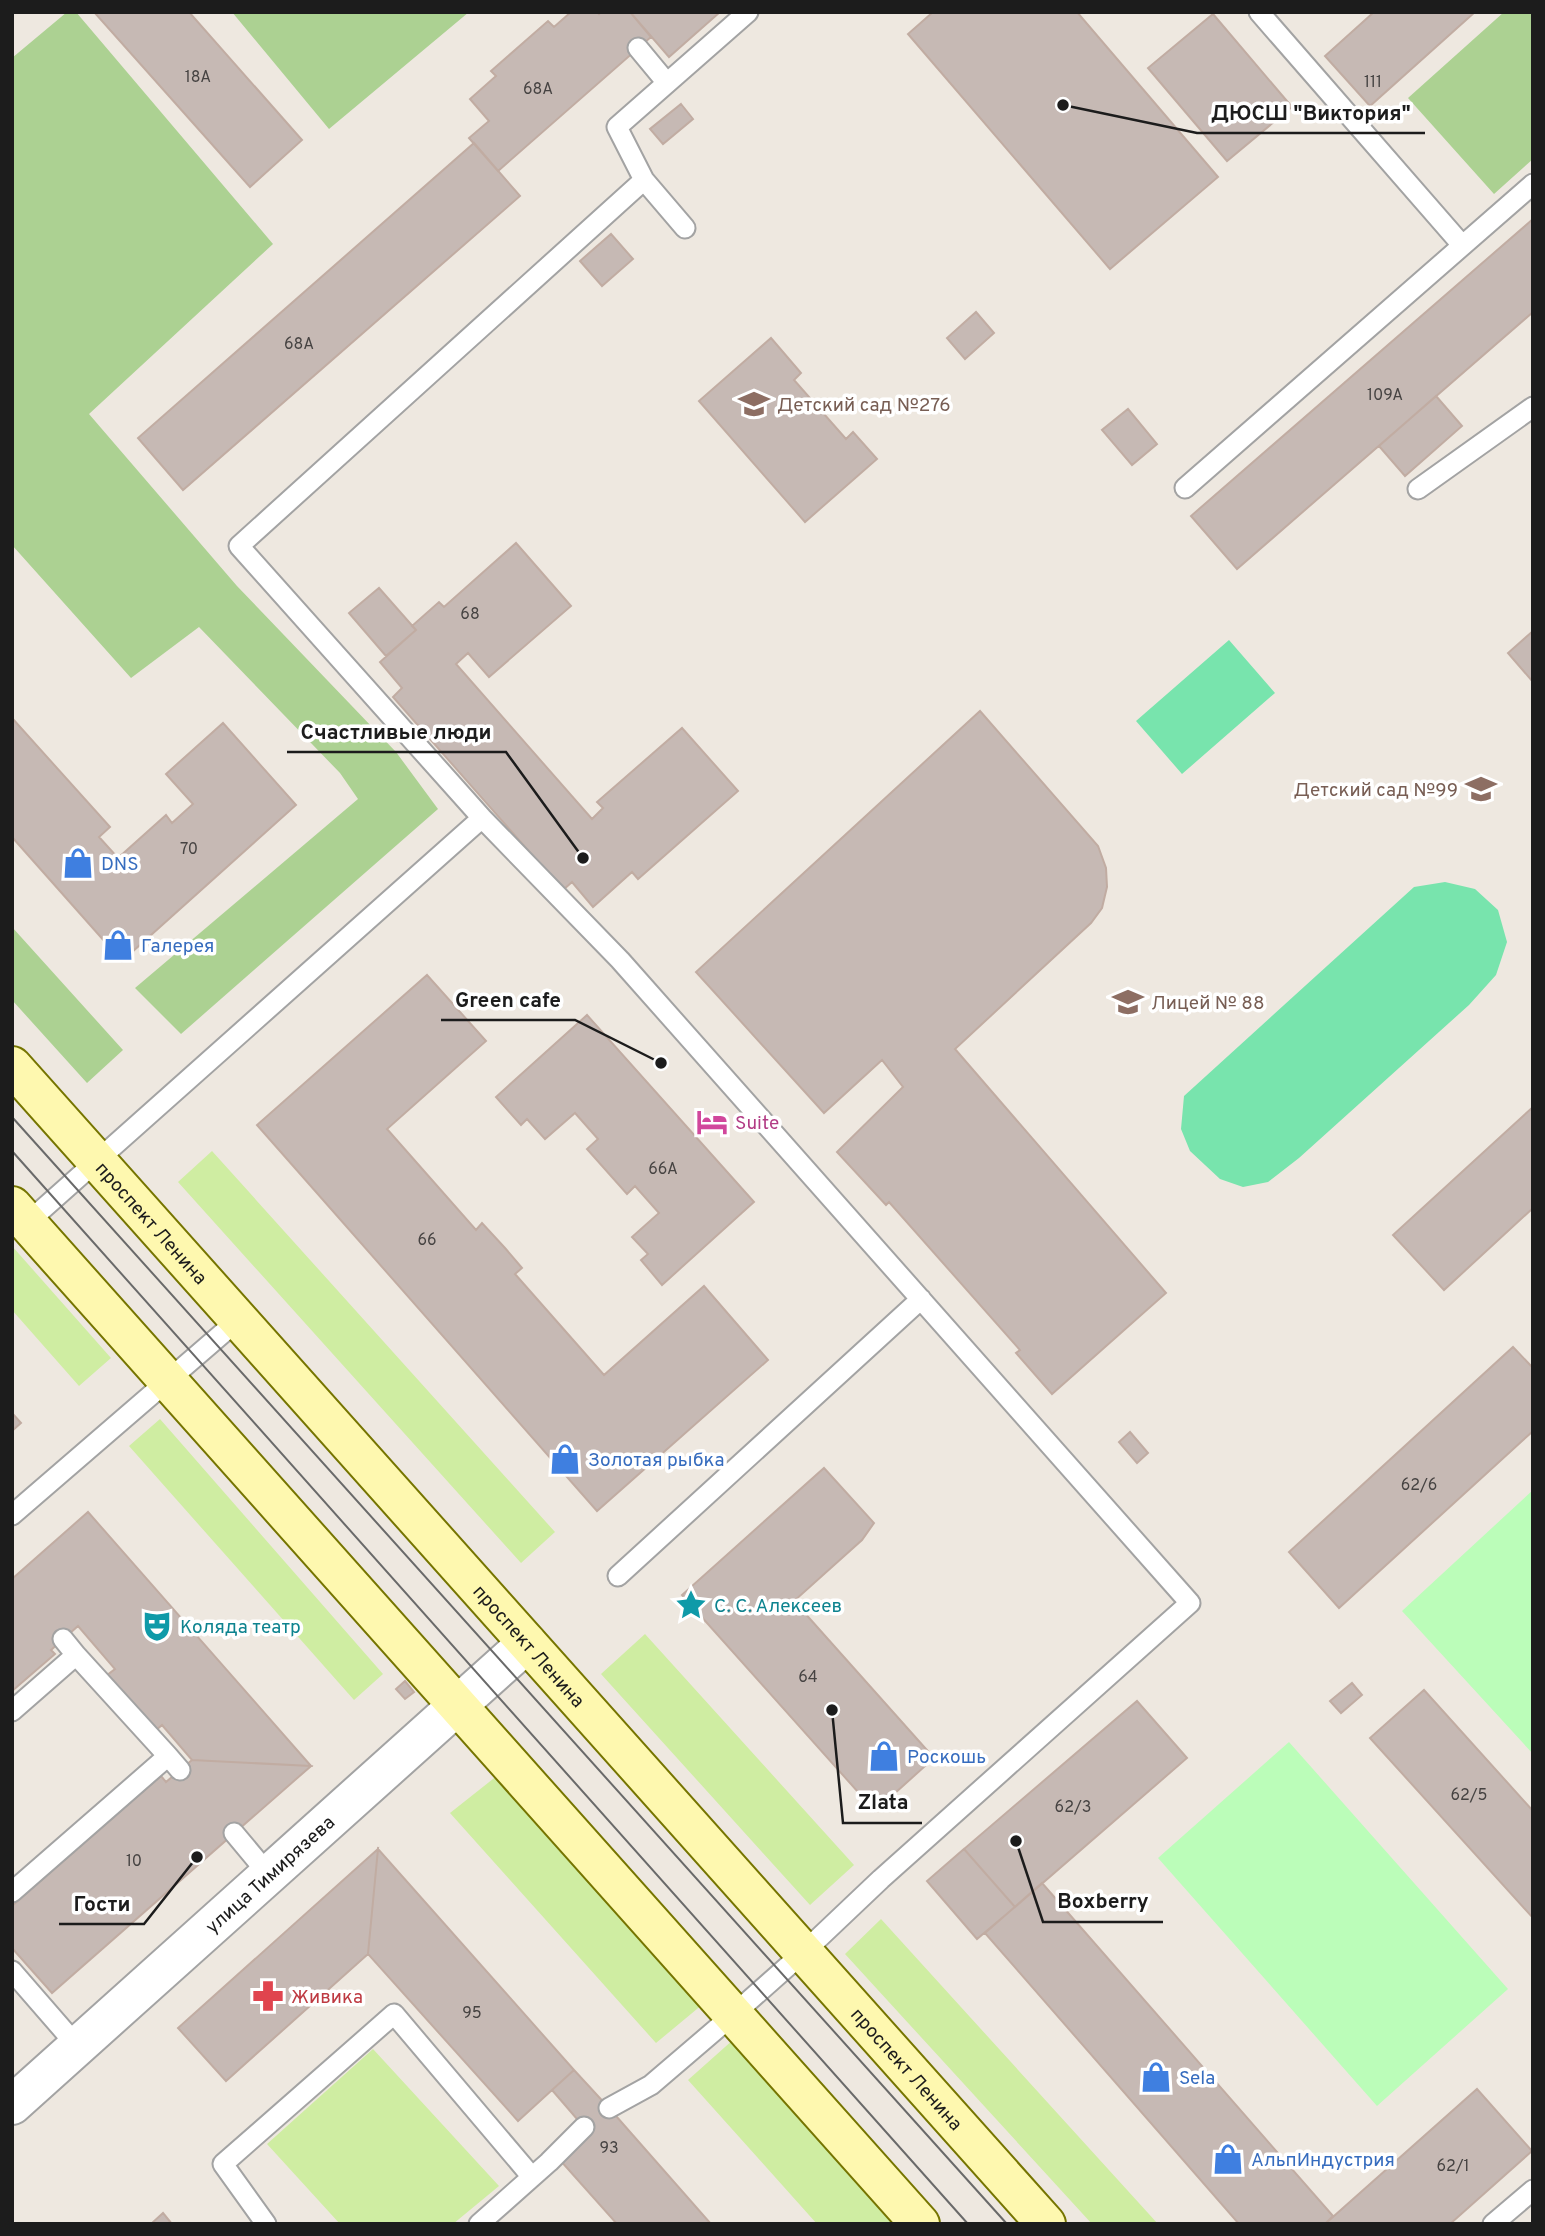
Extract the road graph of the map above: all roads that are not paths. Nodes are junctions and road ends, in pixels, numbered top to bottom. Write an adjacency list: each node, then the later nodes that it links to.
1 (748, 12): 4 (lane)
2 (1259, 12): 8 (lane)
3 (638, 48): 4 (lane)
4 (667, 83): 5 (lane)
5 (644, 180): 7 (lane); 12 (lane)
6 (1533, 184): 8 (lane)
7 (685, 229)
8 (1462, 245): 10 (lane)
9 (1533, 407): 11 (lane)
10 (1185, 488)
11 (1418, 489)
12 (482, 818): 14 (lane); 16 (lane)
13 (12, 1066): 14 (main road, проспект Ленина)
14 (97, 1161): 15 (lane); 17 (main road, проспект Ленина)
15 (20, 1214): 18 (main road)
16 (921, 1299): 20 (lane); 29 (lane)
17 (238, 1320): 18 (lane); 22 (main road, проспект Ленина)
18 (168, 1380): 19 (lane); 24 (main road)
19 (12, 1515)
20 (618, 1576)
21 (63, 1639): 23 (lane)
22 (527, 1643): 24 (street, улица Тимирязева); 29 (main road, проспект Ленина)
23 (76, 1655): 25 (lane); 28 (lane)
24 (458, 1705): 27 (street, улица Тимирязева); 31 (main road)
25 (12, 1711)
26 (234, 1833): 27 (lane)
27 (269, 1875): 32 (street, улица Тимирязева)
28 (12, 1892)
29 (804, 1952): 31 (lane); 41 (main road, проспект Ленина)
30 (12, 1971): 32 (lane)
31 (734, 2014): 34 (lane); 40 (main road)
32 (78, 2047): 33 (street, улица Тимирязева)
33 (12, 2105)
34 (609, 2108)
35 (584, 2127): 36 (lane)
36 (532, 2177): 38 (lane); 39 (lane)
37 (1533, 2190): 42 (lane)
38 (266, 2224)
39 (479, 2224)
40 (920, 2224)
41 (1046, 2224)
42 (1493, 2224)

